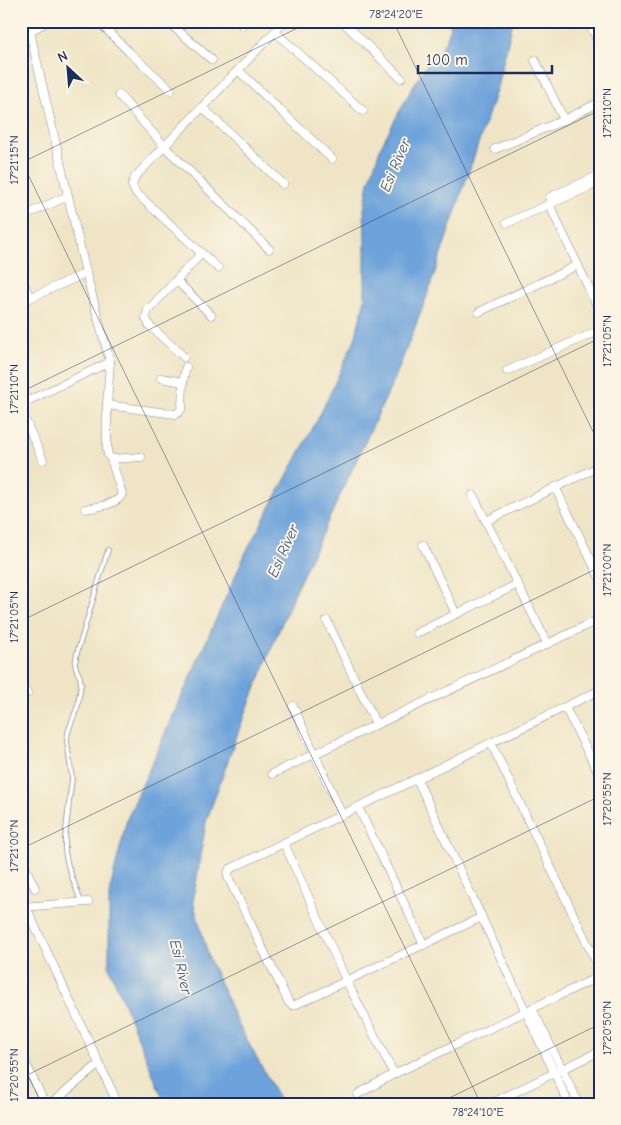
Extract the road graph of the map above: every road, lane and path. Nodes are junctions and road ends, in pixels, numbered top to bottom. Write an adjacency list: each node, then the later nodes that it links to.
1 (48, 21): 7 (street)
2 (98, 21): 15 (street)
3 (167, 21): 11 (street)
4 (285, 21): 8 (street)
5 (342, 21): 14 (street)
6 (588, 21): 10 (street)
7 (30, 32): 9 (street); 27 (street)
8 (274, 32): 13 (street); 19 (street)
9 (21, 36)
10 (600, 45)
11 (212, 60)
12 (535, 60): 20 (street)
13 (238, 70): 18 (street); 23 (street)
14 (401, 78)
15 (171, 90)
16 (119, 95): 21 (street)
17 (600, 102): 20 (street)
18 (202, 107): 21 (street); 26 (street)
19 (363, 111)
20 (564, 120): 22 (street)
21 (165, 147): 31 (street); 32 (street)
22 (495, 149)
23 (332, 159)
24 (600, 175): 28 (street)
25 (600, 182): 28 (street)
26 (283, 184)
27 (68, 196): 29 (street); 35 (street)
28 (549, 204): 30 (street); 33 (street)
29 (21, 217)
30 (507, 223)
31 (269, 250)
32 (201, 254): 34 (street); 37 (street)
33 (578, 265): 40 (street); 41 (street)
34 (218, 268)
35 (86, 273): 38 (street); 45 (street)
36 (21, 278): 38 (street)
37 (176, 280): 42 (street); 44 (street)
38 (30, 298): 39 (street)
39 (21, 302)
40 (479, 312)
41 (600, 312)
42 (211, 316)
43 (600, 330): 47 (street)
44 (184, 357)
45 (110, 362): 50 (street); 51 (street)
46 (186, 367): 49 (street)
47 (507, 371)
48 (161, 378): 49 (street)
49 (183, 382): 51 (street)
50 (21, 404)
51 (107, 405): 54 (street)
52 (21, 411): 55 (street)
53 (141, 457): 54 (street)
54 (111, 459): 60 (street)
55 (43, 460)
56 (600, 466): 57 (street)
57 (555, 487): 61 (street); 65 (street)
58 (473, 495): 61 (street)
59 (21, 503): 62 (street)
60 (85, 509)
61 (486, 521): 66 (street)
62 (21, 530)
63 (423, 545): 67 (street)
64 (108, 550): 89 (lane)
65 (600, 578)
66 (518, 584): 67 (street); 71 (street)
67 (456, 614): 70 (street)
68 (600, 619): 71 (street)
69 (327, 620): 77 (street)
70 (417, 632)
71 (547, 643): 77 (street)
72 (21, 681): 74 (street)
73 (600, 690): 76 (street)
74 (27, 693)
75 (293, 706): 79 (street)
76 (565, 707): 78 (street); 80 (street)
77 (376, 724): 79 (street)
78 (491, 743): 83 (street); 93 (street)
79 (315, 753): 81 (street); 85 (street)
80 (597, 765): 82 (street)
81 (272, 774)
82 (600, 776)
83 (417, 779): 84 (street); 91 (street)
84 (358, 807): 85 (street); 92 (street)
85 (342, 815): 86 (street)
86 (284, 843): 95 (street); 95 (street)
87 (21, 859): 88 (street)
88 (35, 888)
89 (85, 902): 90 (street)
90 (23, 907): 99 (street)
91 (482, 917): 92 (street); 96 (street)
92 (424, 945): 95 (street)
93 (600, 970)
94 (600, 976): 96 (street)
95 (346, 980): 102 (street)
96 (529, 1010): 100 (street); 101 (street); 102 (street)
97 (600, 1051): 100 (street)
98 (21, 1054): 105 (street)
99 (99, 1064): 106 (street); 107 (street)
100 (562, 1069): 101 (street); 109 (street)
101 (554, 1073): 104 (street); 108 (street)
102 (394, 1074): 103 (street)
103 (358, 1094)
104 (495, 1103)
105 (45, 1104)
106 (51, 1104)
107 (118, 1104)
108 (569, 1104)
109 (579, 1104)

